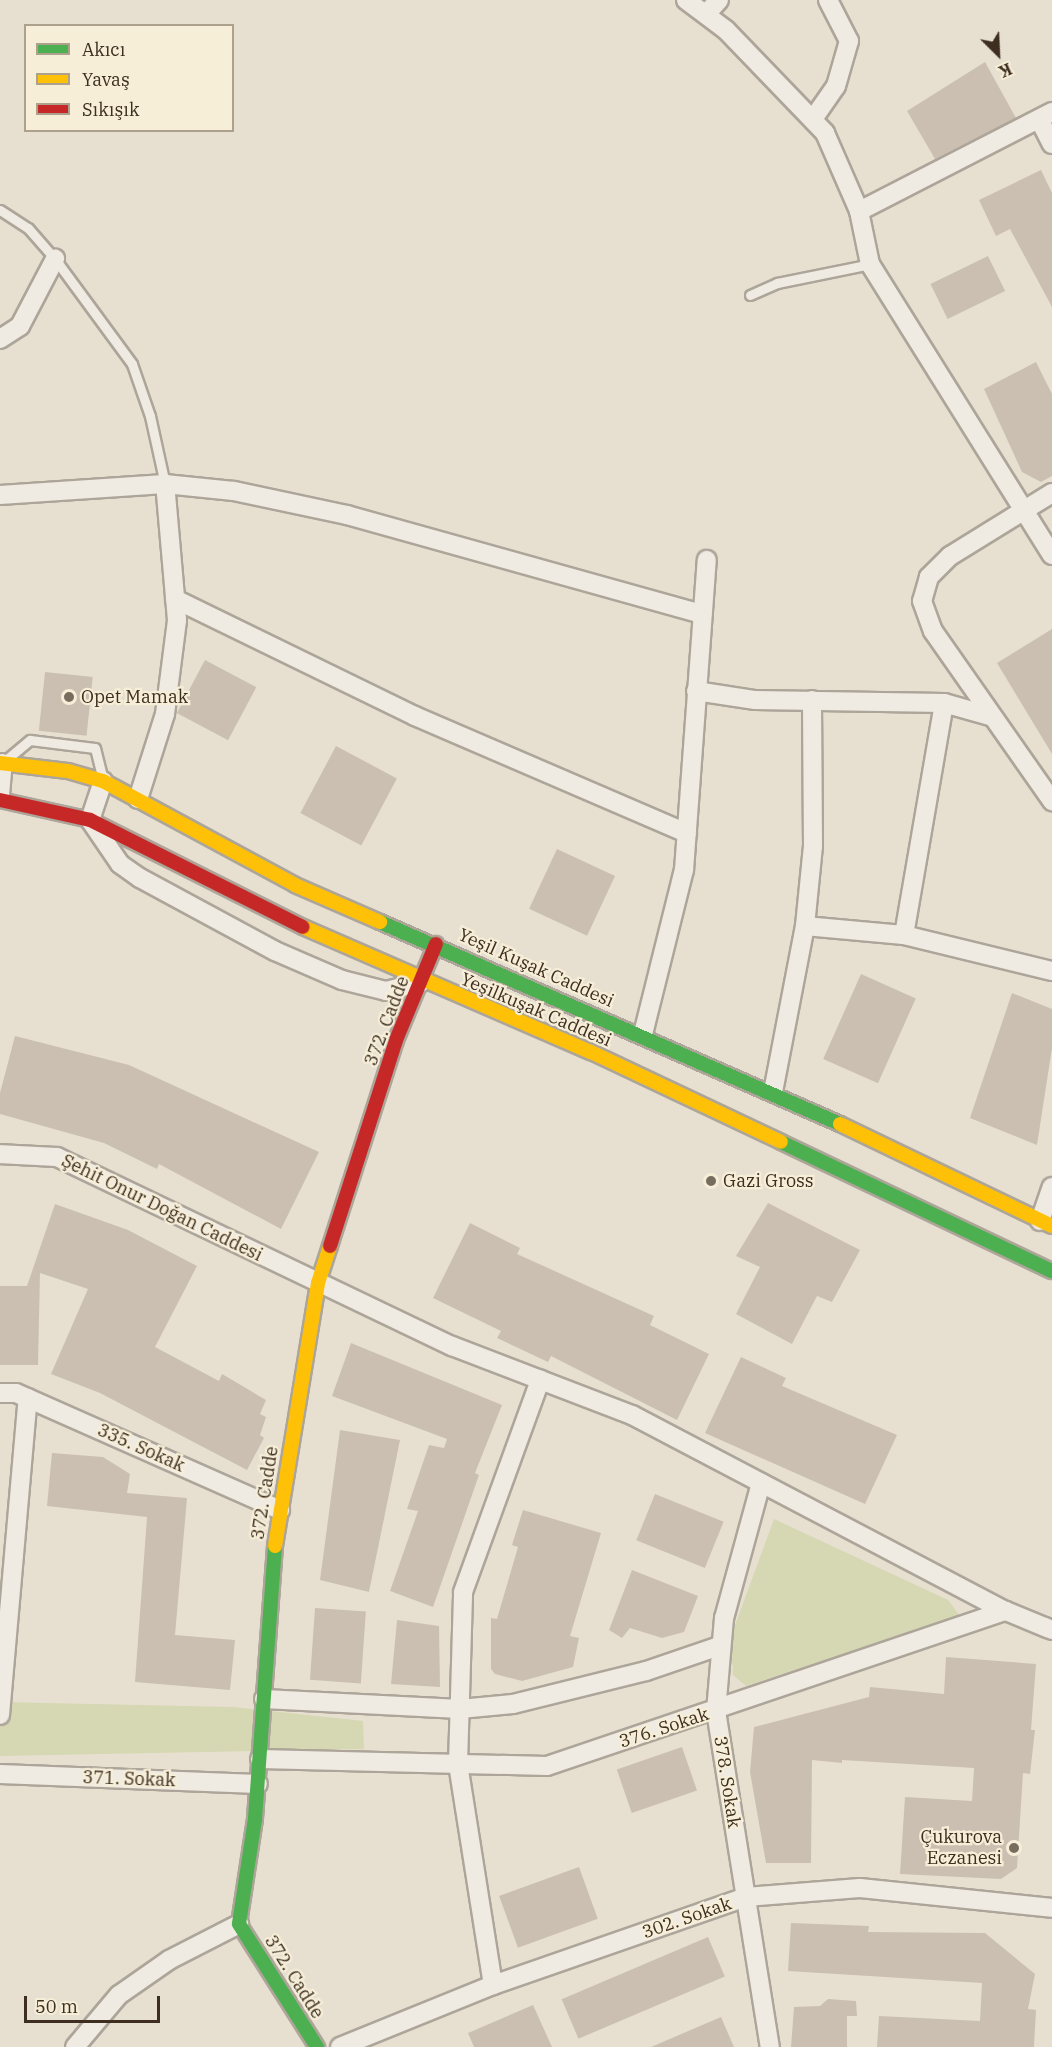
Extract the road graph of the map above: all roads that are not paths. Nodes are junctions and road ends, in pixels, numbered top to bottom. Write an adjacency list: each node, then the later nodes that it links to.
1 (686, 0): 4 (street)
2 (719, 0): 4 (street)
3 (828, 0): 6 (street)
4 (706, 14): 6 (street)
5 (1045, 116): 7 (street); 9 (street)
6 (813, 119): 9 (street)
7 (1052, 144)
8 (0, 210): 10 (lane)
9 (859, 211): 11 (street)
10 (55, 259): 13 (street); 14 (lane)
11 (870, 264): 12 (lane); 17 (street)
12 (750, 295)
13 (0, 339)
14 (165, 484): 16 (street); 20 (street); 21 (street)
15 (1052, 494): 17 (street)
16 (0, 495)
17 (1025, 507): 18 (street); 25 (street)
18 (1052, 555)
19 (707, 560): 21 (street)
20 (175, 599): 29 (street); 33 (street)
21 (702, 614): 22 (street)
22 (696, 691): 23 (street); 33 (street)
23 (812, 700): 24 (street); 34 (street)
24 (944, 703): 25 (street); 35 (street)
25 (990, 716): 31 (street)
26 (1, 763): 27 (main road, Yeşil Kuşak Caddesi); 27 (lane); 28 (street)
27 (103, 781): 29 (main road, Yeşil Kuşak Caddesi); 32 (street)
28 (0, 795)
29 (138, 799): 36 (main road, Yeşil Kuşak Caddesi)
30 (0, 800): 32 (main road, Yeşilkuşak Caddesi)
31 (1052, 801)
32 (90, 820): 38 (main road, Yeşilkuşak Caddesi); 38 (street)
33 (687, 833): 39 (street)
34 (806, 926): 35 (street); 40 (street)
35 (904, 935): 37 (street)
36 (436, 944): 38 (main road, 372. Cadde); 39 (main road, Yeşil Kuşak Caddesi)
37 (1052, 971)
38 (422, 982): 44 (main road, Yeşilkuşak Caddesi); 45 (main road, 372. Cadde)
39 (643, 1034): 40 (main road, Yeşil Kuşak Caddesi)
40 (773, 1092): 43 (main road, Yeşil Kuşak Caddesi)
41 (0, 1154): 45 (street, Şehit Onur Doğan Caddesi)
42 (1052, 1187): 43 (street)
43 (1046, 1223)
44 (1052, 1271)
45 (318, 1283): 46 (street, Şehit Onur Doğan Caddesi); 50 (main road, 372. Cadde)
46 (540, 1380): 49 (street, Şehit Onur Doğan Caddesi); 55 (street)
47 (0, 1393): 48 (street, 335. Sokak)
48 (27, 1398): 50 (street, 335. Sokak); 57 (street)
49 (761, 1483): 51 (street, Şehit Onur Doğan Caddesi); 53 (street, 378. Sokak)
50 (280, 1510): 54 (main road, 372. Cadde)
51 (1006, 1611): 52 (street); 56 (street, 376. Sokak)
52 (1052, 1630)
53 (719, 1646): 55 (street); 56 (street, 378. Sokak)
54 (264, 1699): 55 (street); 58 (main road, 372. Cadde)
55 (460, 1709): 59 (street)
56 (716, 1711): 59 (street, 376. Sokak); 62 (street, 378. Sokak)
57 (0, 1715)
58 (260, 1759): 59 (street, 376. Sokak); 61 (main road, 372. Cadde)
59 (458, 1764): 65 (street)
60 (0, 1774): 61 (street, 371. Sokak)
61 (258, 1784): 64 (main road, 372. Cadde)
62 (746, 1897): 63 (street, 302. Sokak); 65 (street, 302. Sokak); 69 (street, 378. Sokak)
63 (1052, 1908)
64 (240, 1924): 66 (street); 67 (main road, 372. Cadde)
65 (493, 1985): 68 (street, 302. Sokak)
66 (75, 2047)
67 (317, 2047)
68 (340, 2047)
69 (770, 2047)

